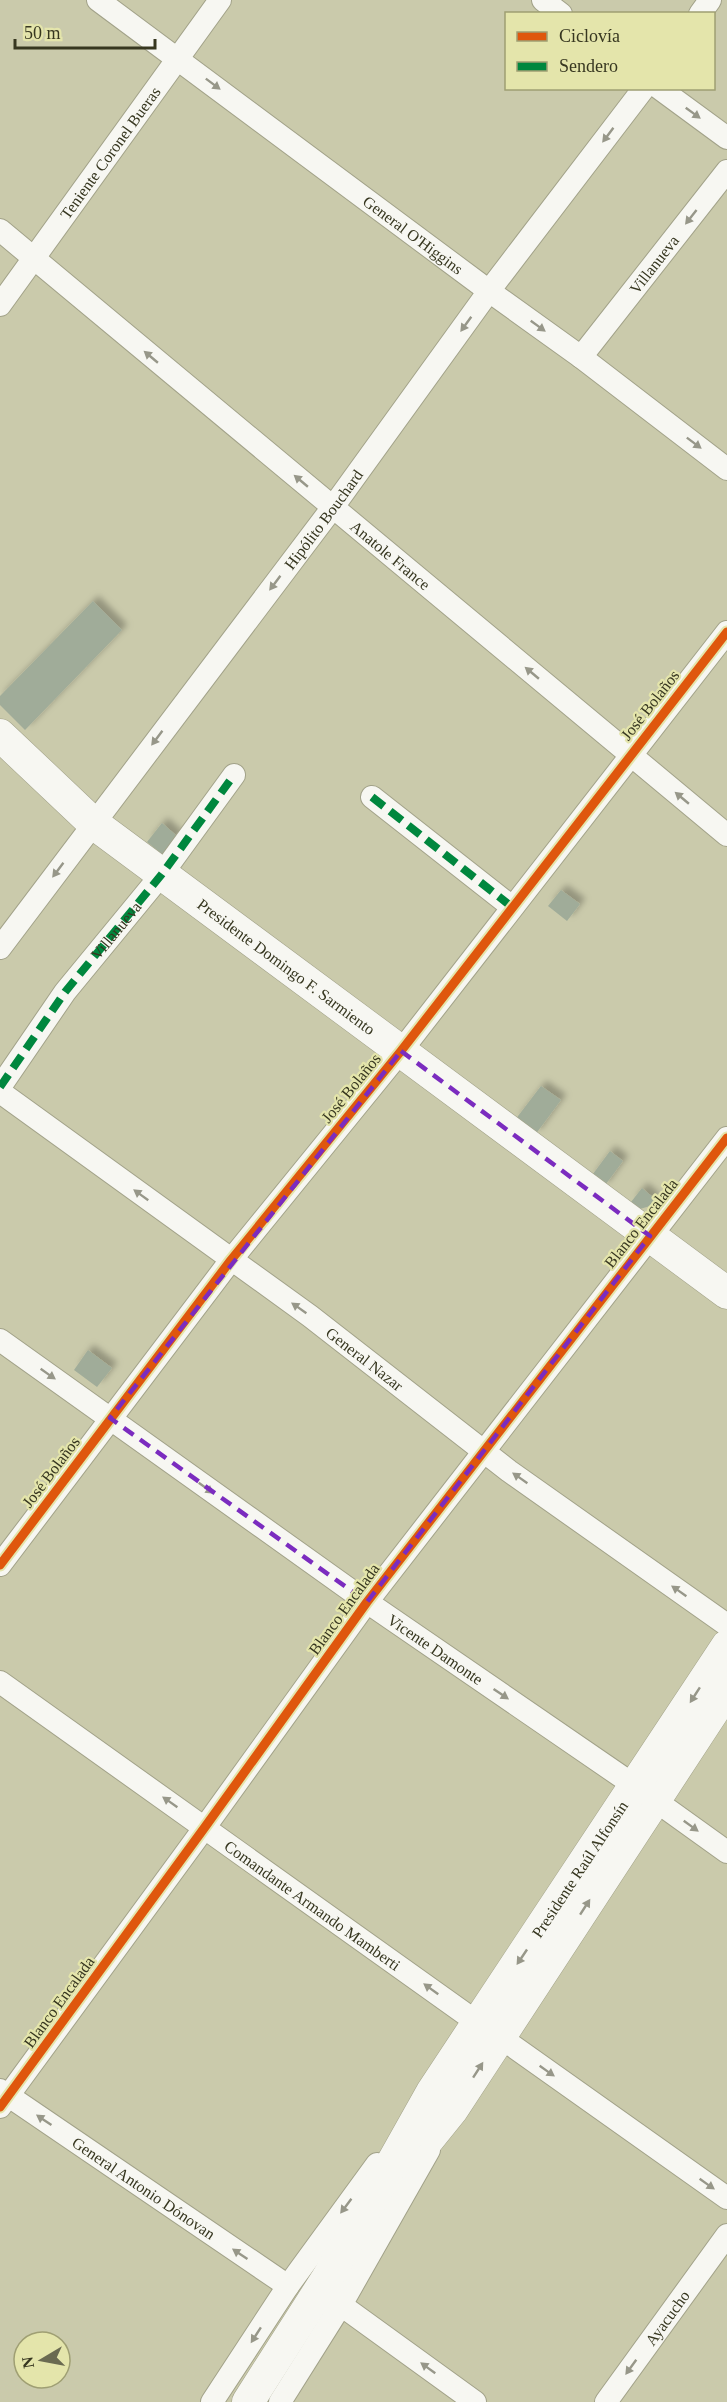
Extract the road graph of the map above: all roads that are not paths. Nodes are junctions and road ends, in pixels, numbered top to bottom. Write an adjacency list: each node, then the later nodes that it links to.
1 (98, 0): 5 (street, General O'Higgins)
2 (220, 0): 5 (street, Teniente Coronel Bueras)
3 (543, 0): 4 (street)
4 (558, 12)
5 (179, 59): 11 (street, Teniente Coronel Bueras); 12 (street, General O'Higgins, one-way to 12)
6 (642, 90): 12 (street, Hipólito Bouchard, one-way to 12)
7 (662, 90): 8 (street, one-way to 8)
8 (727, 138)
9 (727, 171): 14 (street, Villanueva, one-way to 14)
10 (0, 230): 11 (street, Anatole France)
11 (34, 259): 13 (street, Teniente Coronel Bueras); 16 (street, Anatole France, one-way to 11)
12 (489, 291): 14 (street, General O'Higgins, one-way to 14); 16 (street, Hipólito Bouchard, one-way to 16)
13 (0, 305)
14 (581, 357): 15 (street, General O'Higgins, one-way to 15)
15 (727, 469)
16 (333, 507): 19 (street, Anatole France, one-way to 16); 22 (street, Hipólito Bouchard, one-way to 22)
17 (727, 632): 19 (street, José Bolaños)
18 (0, 735): 22 (main road, Presidente Domingo F. Sarmiento)
19 (630, 754): 23 (street, Anatole France, one-way to 19); 25 (street, José Bolaños)
20 (234, 775): 24 (street, Villanueva)
21 (372, 797): 25 (street)
22 (93, 823): 24 (main road, Presidente Domingo F. Sarmiento); 26 (street, Hipólito Bouchard, one-way to 26)
23 (727, 835)
24 (162, 874): 27 (main road, Presidente Domingo F. Sarmiento); 28 (street, Villanueva)
25 (512, 907): 27 (street, José Bolaños)
26 (0, 948)
27 (400, 1051): 31 (main road, Presidente Domingo F. Sarmiento); 32 (street, José Bolaños)
28 (0, 1087)
29 (0, 1092): 32 (street, General Nazar, one-way to 29)
30 (727, 1138): 31 (street, Blanco Encalada)
31 (650, 1236): 33 (main road, Presidente Domingo F. Sarmiento); 36 (street, Blanco Encalada)
32 (231, 1260): 35 (street, José Bolaños); 36 (street, General Nazar, one-way to 32)
33 (727, 1293)
34 (0, 1340): 35 (street, Vicente Damonte, one-way to 35)
35 (110, 1418): 37 (street, José Bolaños); 38 (street, Vicente Damonte, one-way to 38)
36 (483, 1452): 38 (street, Blanco Encalada); 39 (street, General Nazar, one-way to 36)
37 (0, 1565)
38 (367, 1602): 43 (street, Vicente Damonte, one-way to 43); 44 (street, Blanco Encalada)
39 (727, 1625)
40 (727, 1646): 43 (main road, Presidente Raúl Alfonsín, one-way to 43)
41 (0, 1682): 44 (street, Comandante Armando Mamberti, one-way to 41)
42 (727, 1690): 43 (main road, Presidente Raúl Alfonsín)
43 (645, 1793): 45 (street, Vicente Damonte, one-way to 45); 46 (main road, Presidente Raúl Alfonsín)
44 (206, 1827): 46 (street, Comandante Armando Mamberti, one-way to 44); 47 (street, Blanco Encalada)
45 (727, 1852)
46 (489, 2030): 48 (main road, Presidente Raúl Alfonsín); 49 (street, Comandante Armando Mamberti, one-way to 49)
47 (3, 2098): 51 (street, General Antonio Dónovan, one-way to 47)
48 (442, 2101): 51 (street, Presidente Raúl Alfonsín, one-way to 51); 52 (street, Presidente Raúl Alfonsín); 52 (main road, Presidente Raúl Alfonsín)
49 (727, 2198)
50 (727, 2235): 57 (street, Ayacucho, one-way to 57)
51 (288, 2286): 53 (street, Presidente Raúl Alfonsín, one-way to 53)
52 (335, 2291): 54 (main road); 55 (street); 56 (street, one-way to 52)
53 (212, 2402)
54 (248, 2402)
55 (280, 2402)
56 (476, 2402)
57 (606, 2402)

